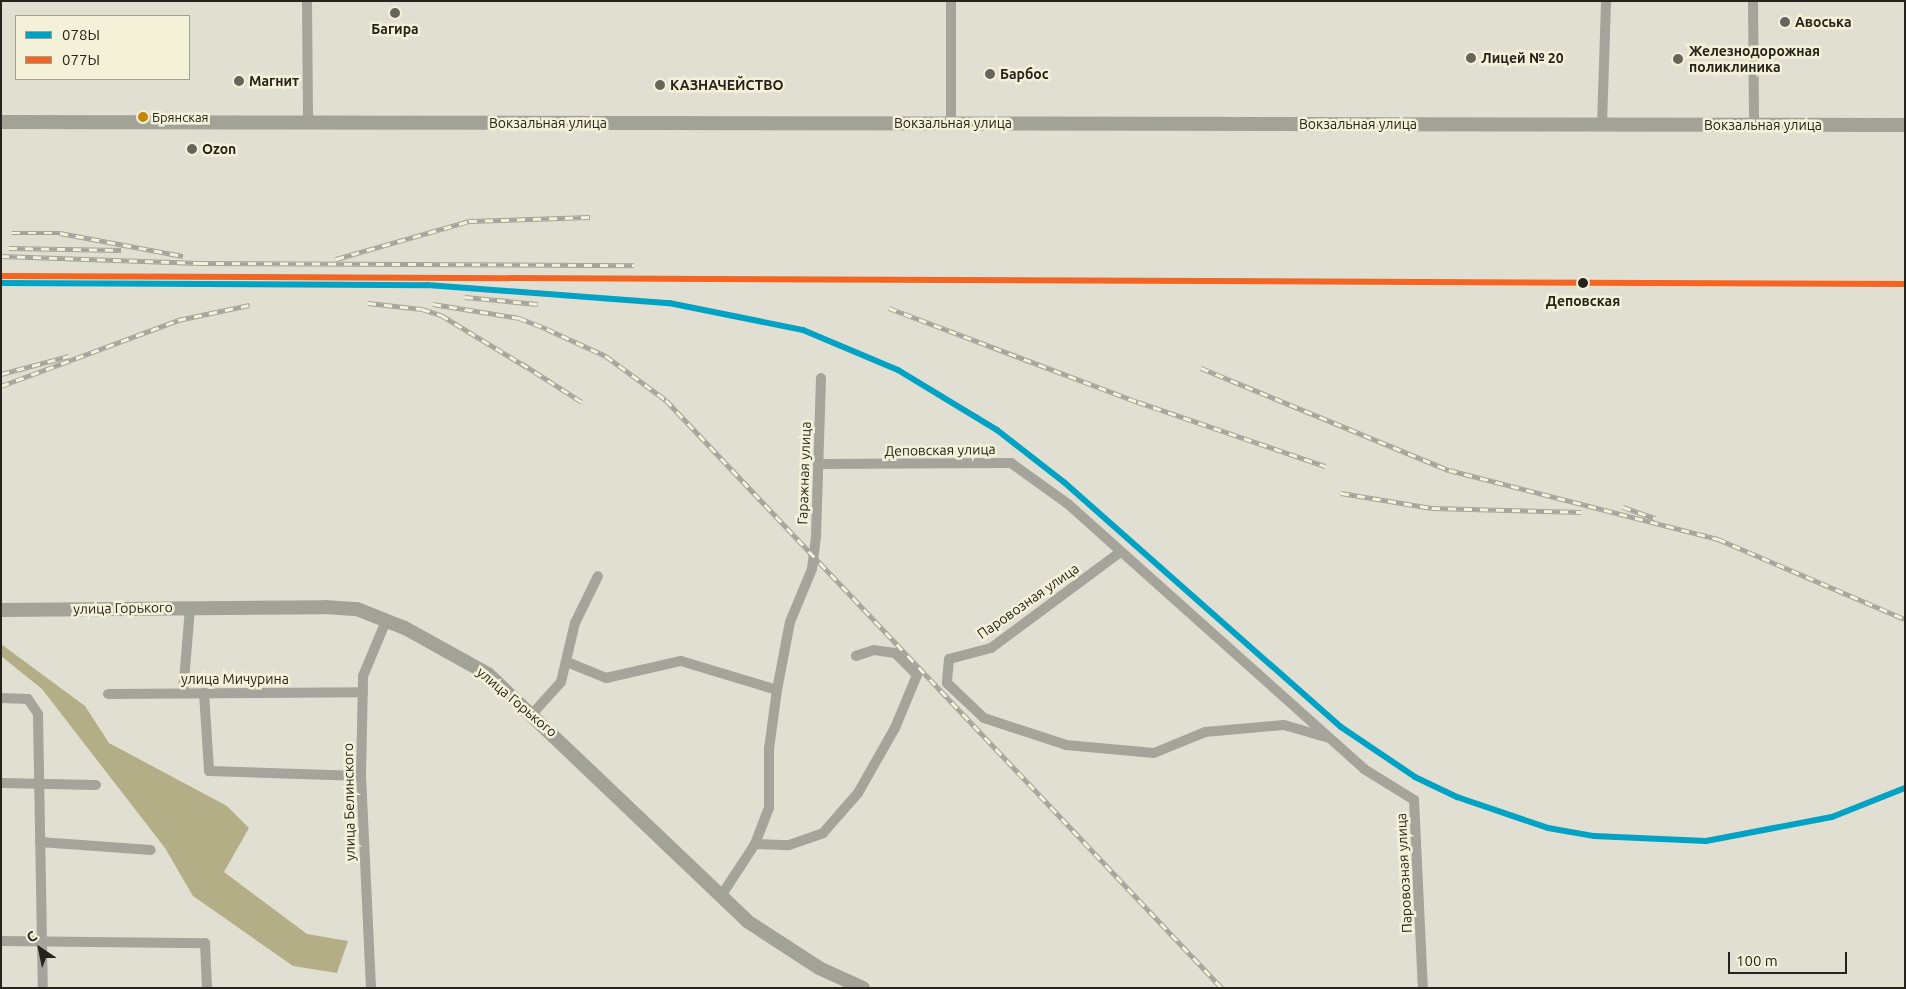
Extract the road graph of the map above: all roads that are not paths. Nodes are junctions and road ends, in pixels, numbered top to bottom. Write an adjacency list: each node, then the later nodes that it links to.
1 (307, 1): 6 (street)
2 (951, 1): 7 (street)
3 (1606, 1): 8 (street)
4 (1753, 1): 9 (street)
5 (1, 122): 6 (main road, Вокзальная улица)
6 (308, 122): 7 (main road, Вокзальная улица)
7 (951, 123): 8 (main road, Вокзальная улица)
8 (1602, 124): 9 (main road, Вокзальная улица)
9 (1754, 124): 10 (main road, Вокзальная улица)
10 (1905, 125)
11 (821, 378): 12 (street, Гаражная улица)
12 (818, 464): 13 (street, Деповская улица); 20 (street, Гаражная улица)
13 (1119, 553): 27 (street, Паровозная улица); 27 (street, Паровозная улица)
14 (598, 576): 19 (street)
15 (190, 607): 16 (main road, улица Горького); 17 (main road, улица Горького); 22 (street)
16 (1, 610)
17 (386, 620): 21 (street, улица Белинского); 26 (main road, улица Горького)
18 (856, 656): 33 (street)
19 (567, 662): 20 (street); 26 (street)
20 (777, 690): 33 (street)
21 (363, 692): 23 (street, улица Мичурина); 28 (street, улица Белинского)
22 (183, 693): 23 (street, улица Мичурина); 24 (street, улица Мичурина)
23 (204, 693): 28 (street)
24 (108, 694)
25 (1, 698): 30 (street)
26 (533, 713): 35 (main road, улица Горького)
27 (1332, 738): 42 (street, Паровозная улица)
28 (361, 776): 40 (street, улица Белинского)
29 (1, 783): 30 (street)
30 (39, 783): 31 (street); 32 (street)
31 (96, 784)
32 (40, 842): 34 (street); 37 (street)
33 (755, 844): 35 (street)
34 (151, 850)
35 (721, 896): 41 (main road, улица Горького)
36 (1, 941): 37 (street)
37 (42, 942): 38 (street); 39 (street)
38 (43, 988)
39 (208, 988)
40 (371, 988)
41 (863, 988)
42 (1423, 988)

